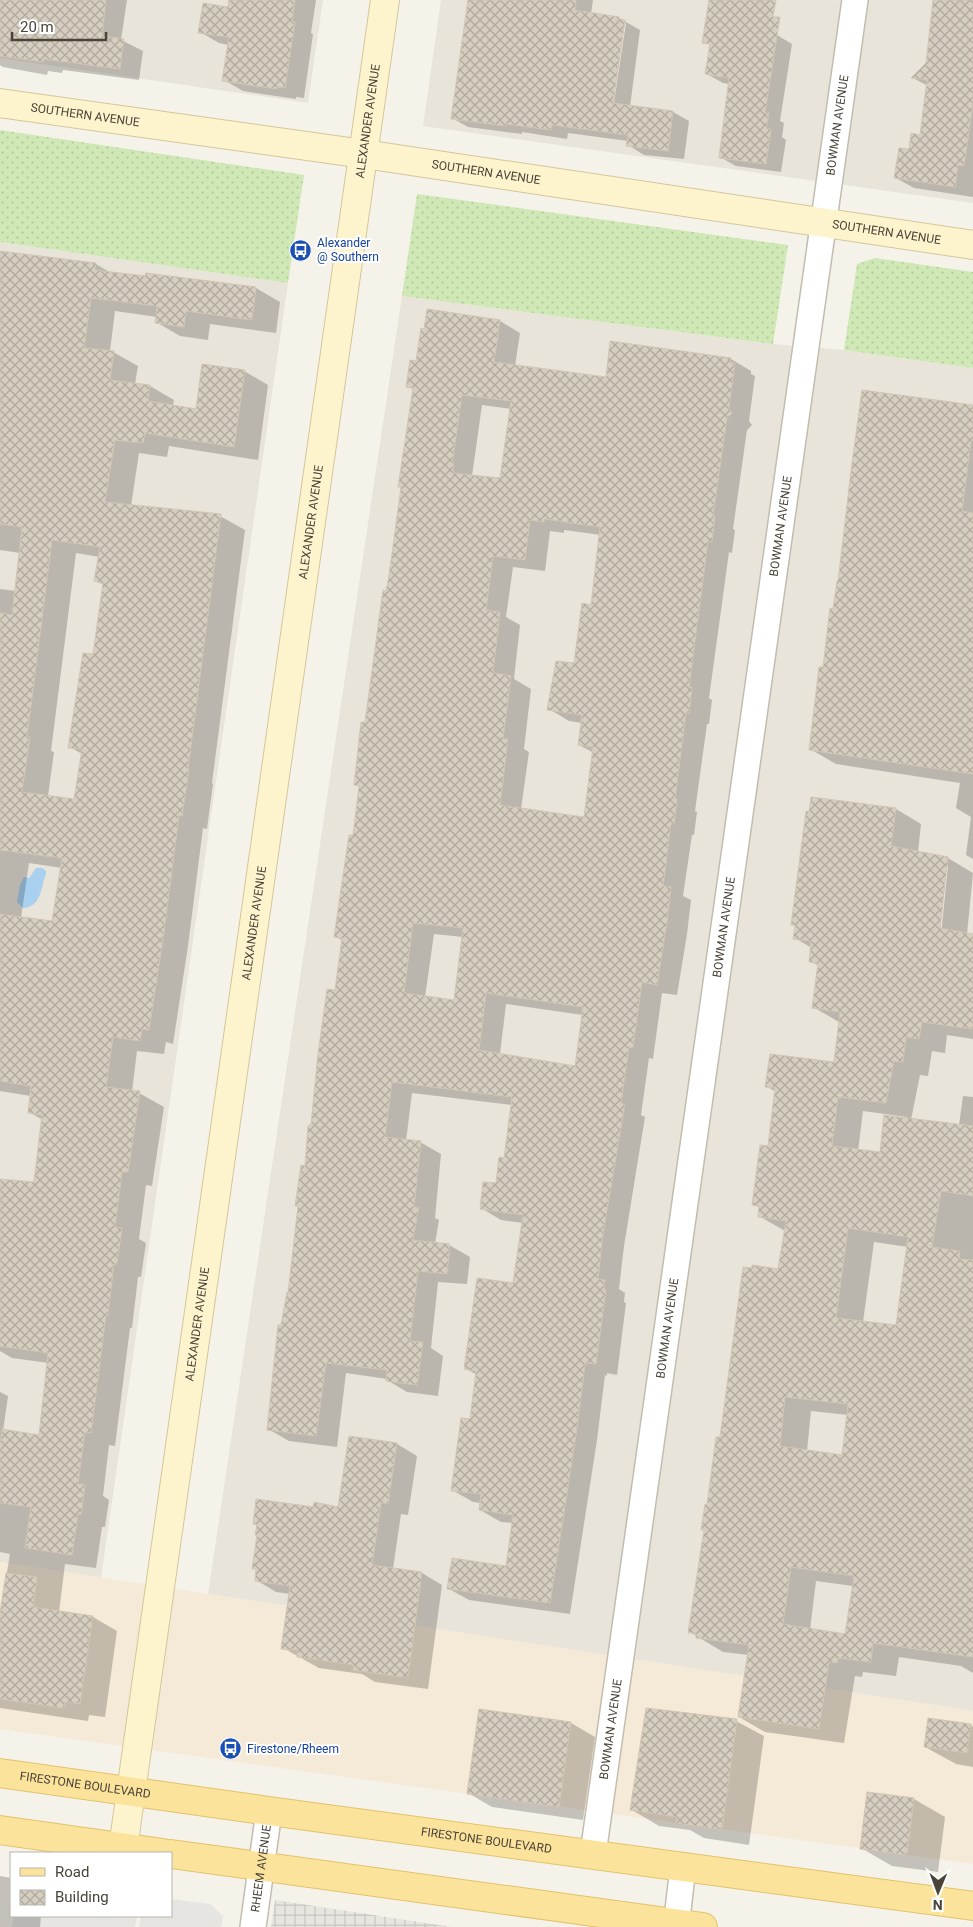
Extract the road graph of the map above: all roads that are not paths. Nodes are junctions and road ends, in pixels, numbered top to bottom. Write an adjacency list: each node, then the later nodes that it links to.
1 (385, 0): 4 (street, ALEXANDER AVENUE)
2 (855, 0): 5 (street, BOWMAN AVENUE)
3 (0, 103): 4 (street, SOUTHERN AVENUE)
4 (364, 154): 5 (street, SOUTHERN AVENUE); 8 (street, ALEXANDER AVENUE)
5 (824, 222): 6 (street, SOUTHERN AVENUE); 14 (street, BOWMAN AVENUE)
6 (973, 245)
7 (0, 1773): 8 (main road, FIRESTONE BOULEVARD)
8 (132, 1790): 9 (main road, FIRESTONE BOULEVARD); 11 (street, ALEXANDER AVENUE)
9 (269, 1812): 14 (main road, FIRESTONE BOULEVARD); 16 (street, RHEEM AVENUE)
10 (0, 1830): 11 (main road)
11 (123, 1848): 12 (main road)
12 (155, 1852)
13 (172, 1854): 16 (main road)
14 (593, 1854): 15 (main road, FIRESTONE BOULEVARD)
15 (683, 1867): 17 (main road, FIRESTONE BOULEVARD); 18 (street)
16 (262, 1868): 18 (main road); 19 (street, RHEEM AVENUE)
17 (973, 1906)
18 (685, 1926)
19 (253, 1927)

